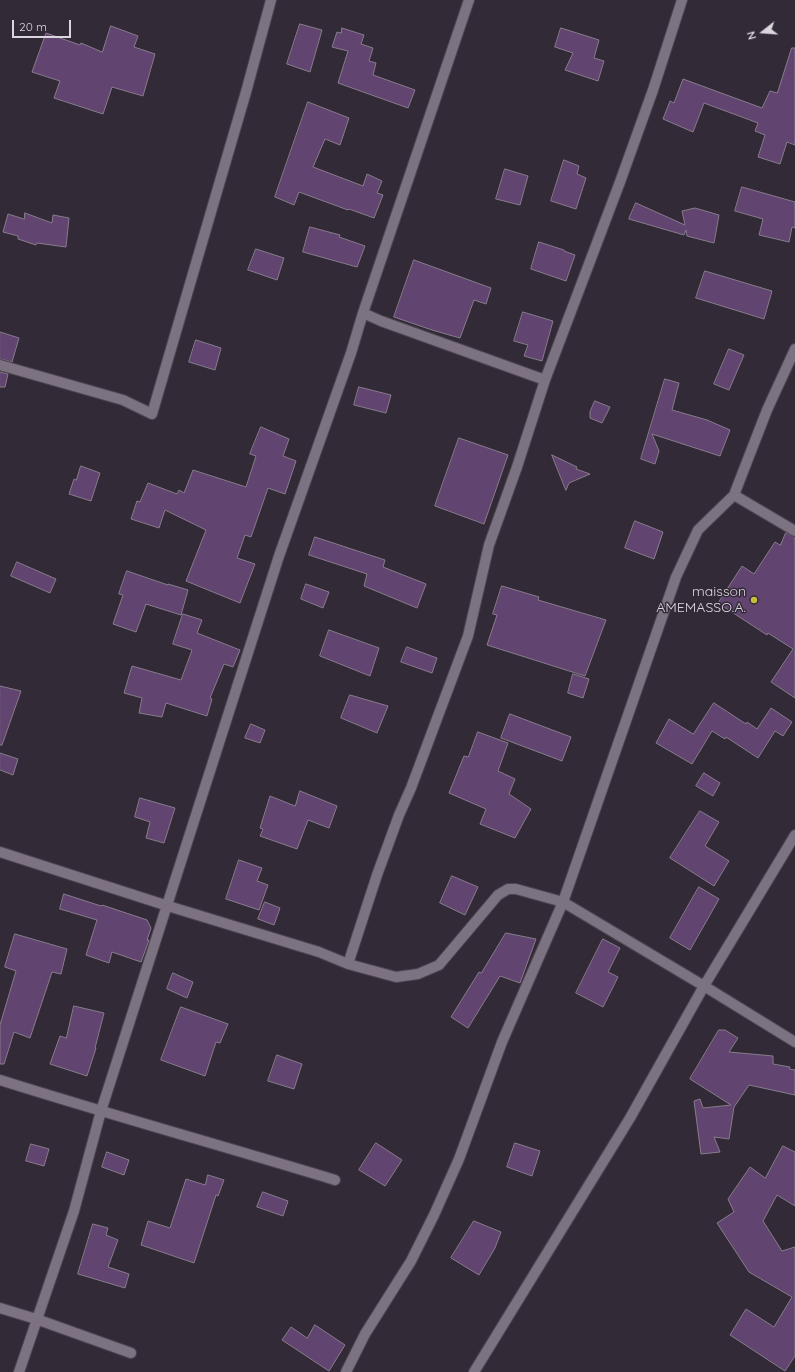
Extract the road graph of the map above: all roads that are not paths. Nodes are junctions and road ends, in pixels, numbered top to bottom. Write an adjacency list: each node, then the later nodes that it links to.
1 (270, 0): 6 (street)
2 (469, 0): 4 (street)
3 (682, 0): 7 (street)
4 (362, 313): 7 (street); 13 (street)
5 (795, 350): 8 (street)
6 (0, 365)
7 (545, 380): 14 (street)
8 (734, 495): 9 (street); 12 (street)
9 (795, 531)
10 (795, 835): 15 (street)
11 (0, 852): 13 (street)
12 (563, 902): 14 (street); 15 (street); 24 (street)
13 (168, 906): 14 (street); 18 (street)
14 (348, 964)
15 (704, 986): 16 (street); 25 (street)
16 (795, 1042)
17 (0, 1080): 18 (street)
18 (101, 1112): 19 (street); 21 (street)
19 (335, 1180)
20 (0, 1308): 21 (street)
21 (36, 1319): 22 (street); 23 (street)
22 (131, 1353)
23 (19, 1372)
24 (346, 1372)
25 (474, 1372)

